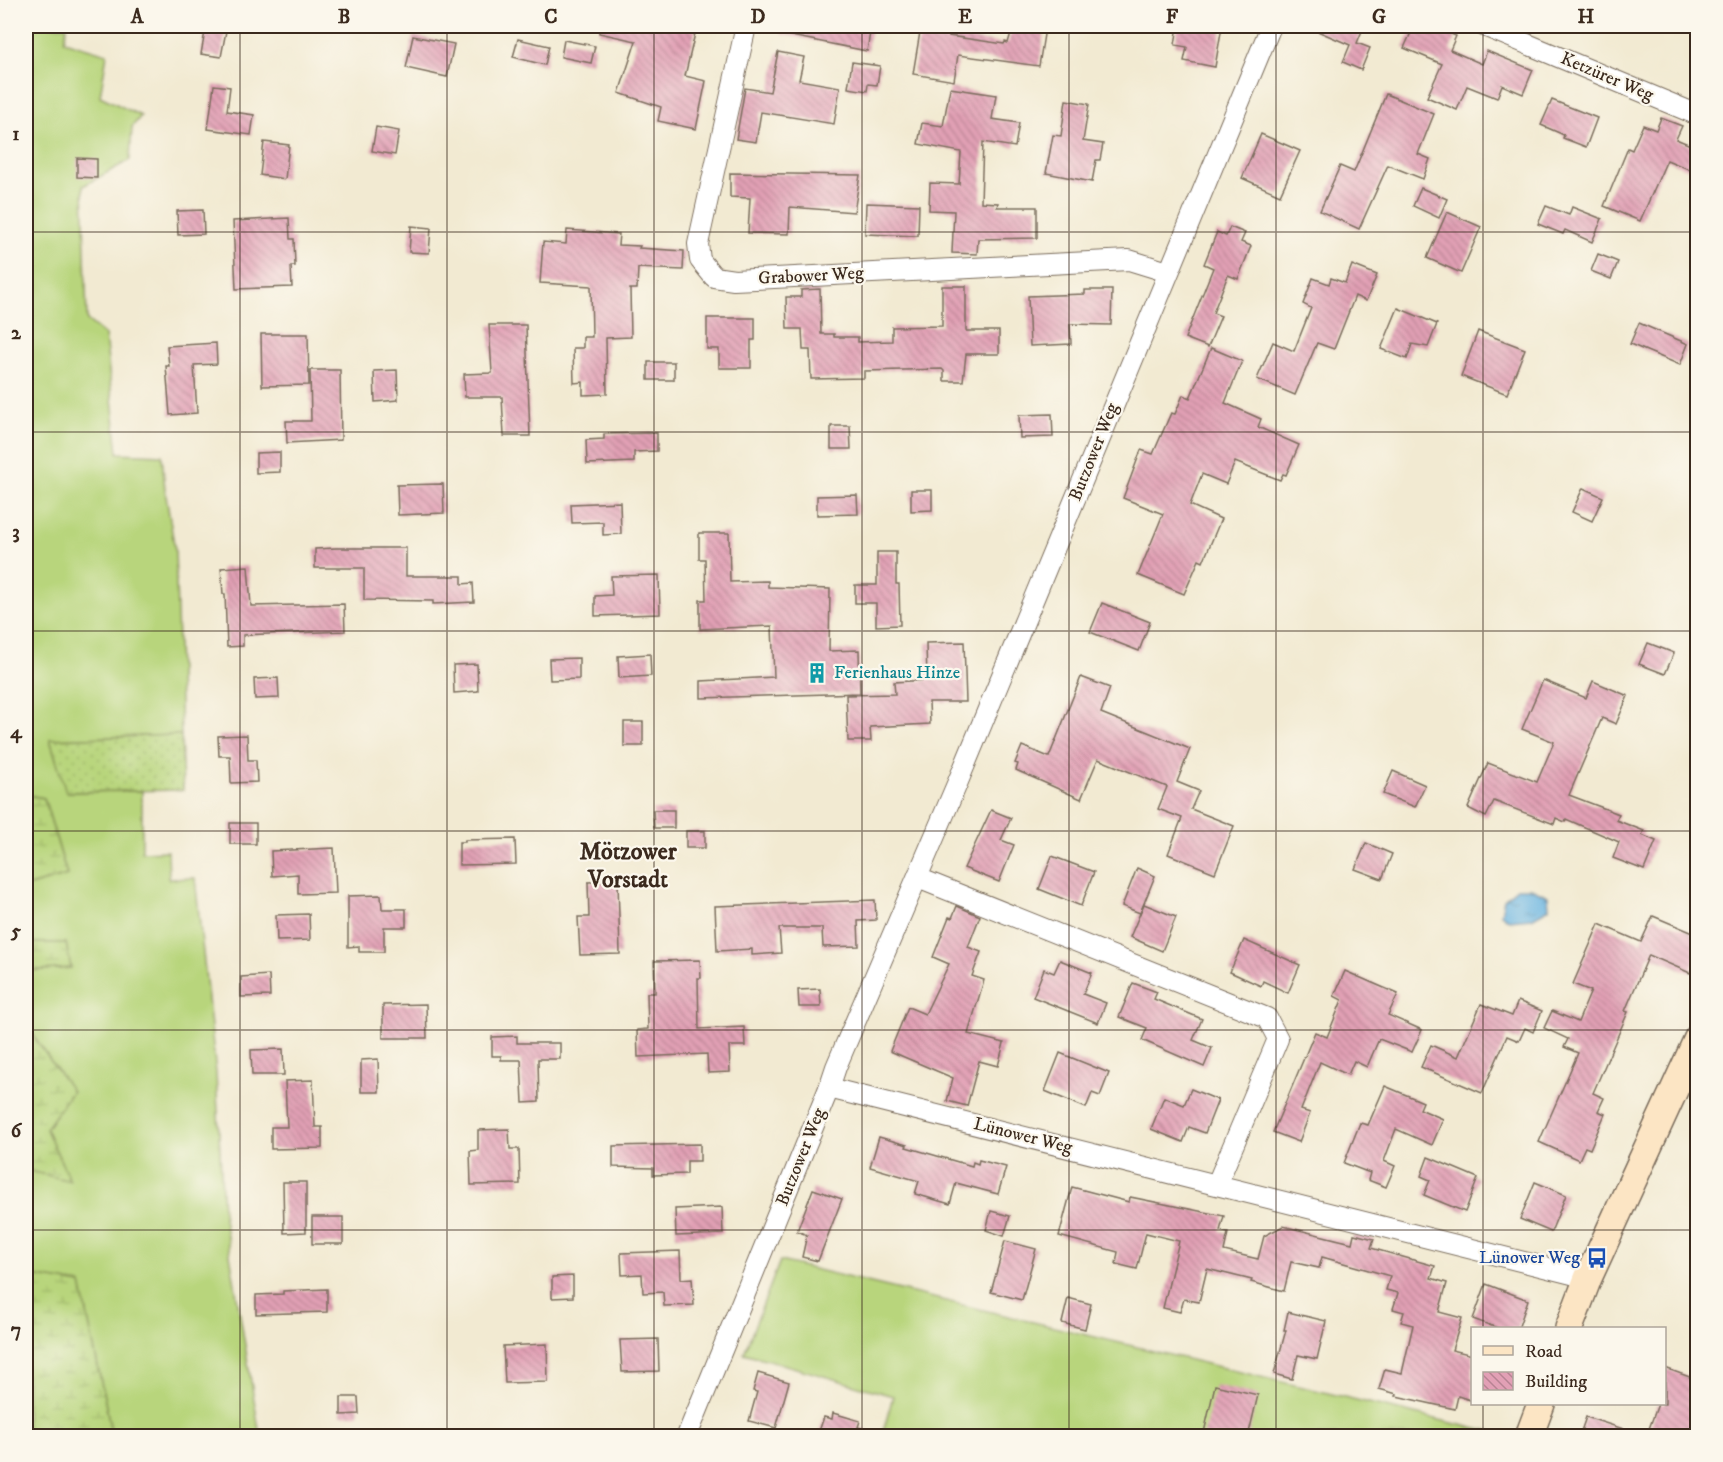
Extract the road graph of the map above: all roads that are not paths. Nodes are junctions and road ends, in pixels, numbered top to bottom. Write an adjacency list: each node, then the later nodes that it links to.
1 (746, 26): 5 (street, Grabower Weg)
2 (1271, 26): 5 (street, Butzower Weg)
3 (1484, 26): 4 (street, Ketzürer Weg)
4 (1698, 115)
5 (1168, 272): 6 (street, Butzower Weg)
6 (918, 878): 8 (street, Butzower Weg); 9 (street)
7 (1698, 1038): 10 (main road)
8 (829, 1088): 9 (street, Lünower Weg); 13 (street, Butzower Weg)
9 (1216, 1184): 10 (street, Lünower Weg)
10 (1588, 1278): 11 (main road)
11 (1570, 1327)
12 (1541, 1405): 14 (main road)
13 (687, 1437)
14 (1529, 1437)

